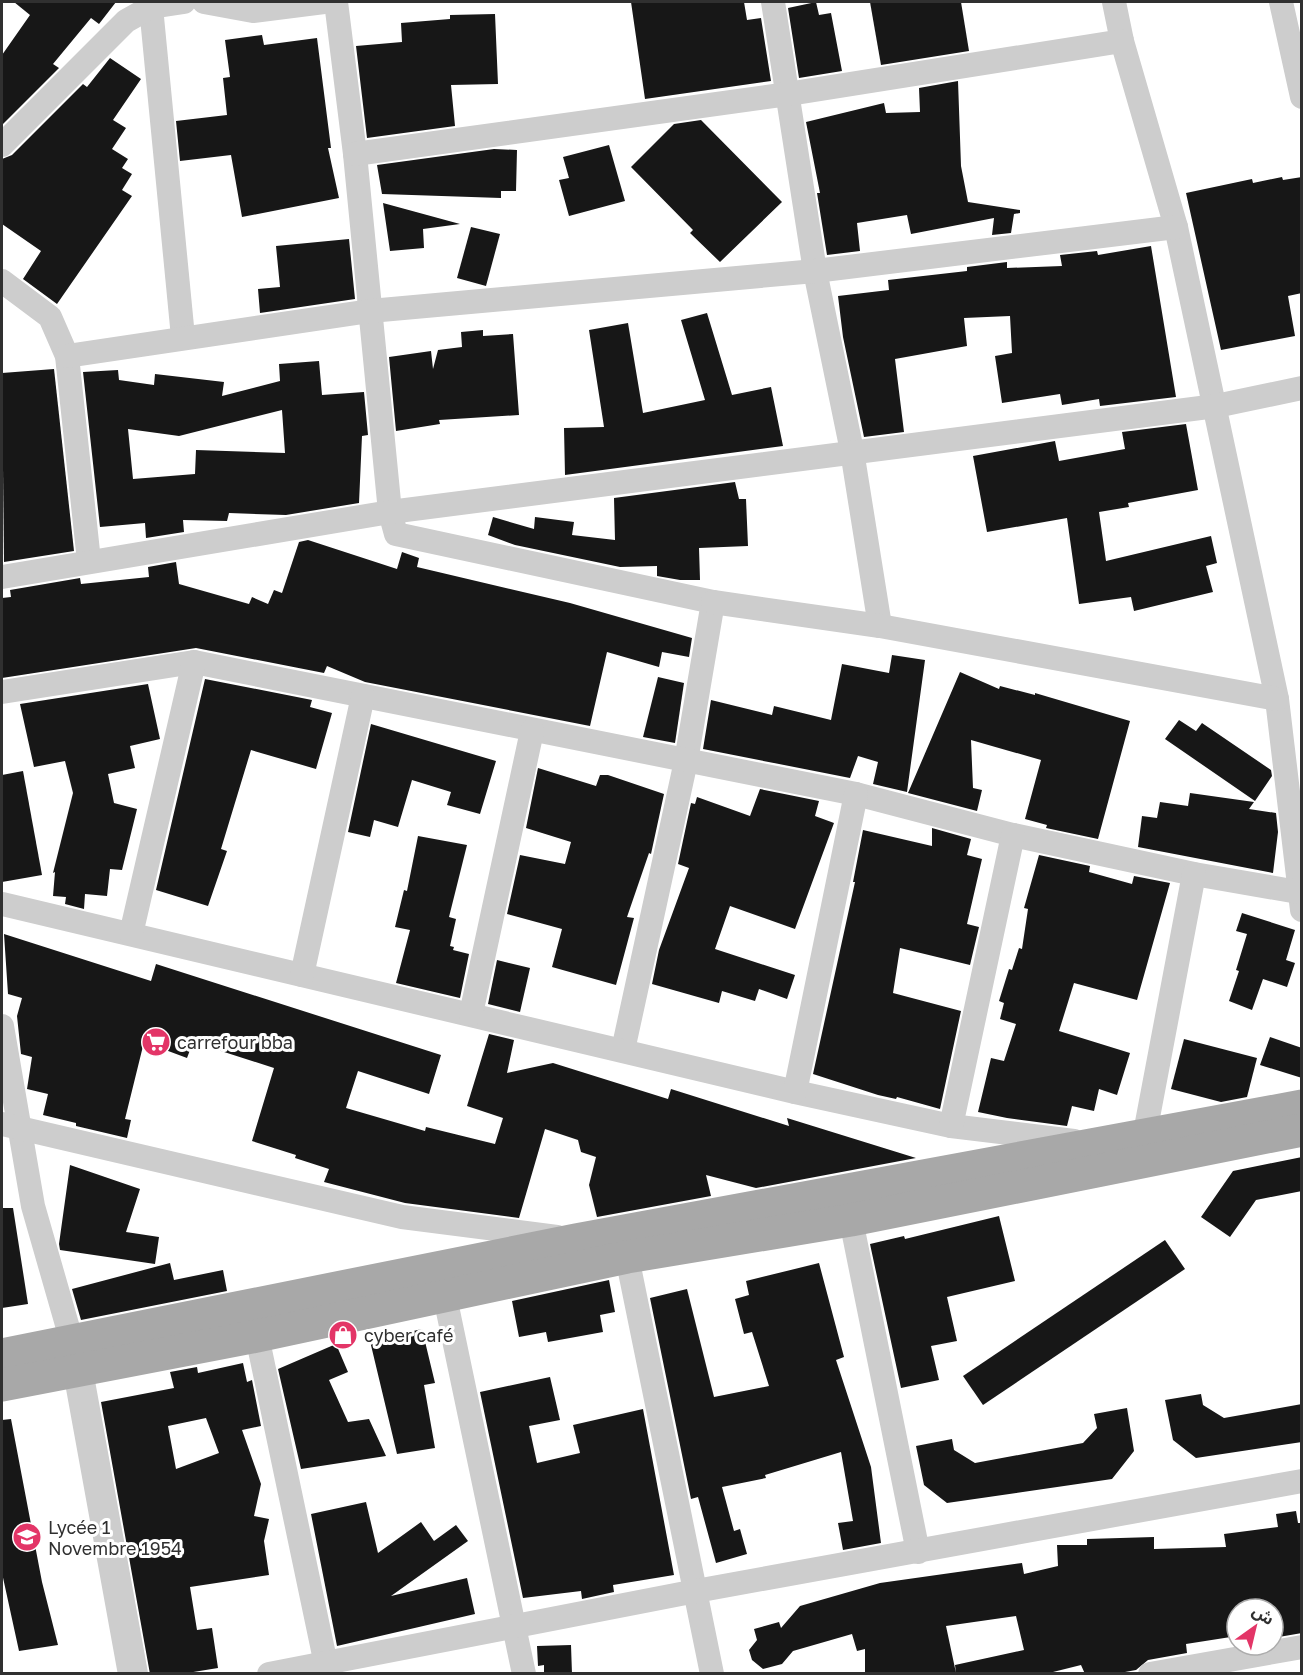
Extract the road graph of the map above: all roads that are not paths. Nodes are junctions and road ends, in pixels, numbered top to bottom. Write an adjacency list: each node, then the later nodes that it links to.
1 (184, 2): 9 (street)
2 (204, 2): 8 (street)
3 (324, 2): 8 (street)
4 (336, 2): 14 (street)
5 (774, 2): 11 (street)
6 (1114, 2): 10 (street)
7 (1281, 2): 12 (street)
8 (247, 6)
9 (151, 7): 13 (street); 19 (street)
10 (1122, 41): 11 (street); 15 (street)
11 (788, 94): 14 (street); 16 (street)
12 (1302, 97)
13 (2, 145)
14 (355, 154): 18 (street)
15 (1176, 227): 16 (street); 22 (street)
16 (814, 271): 18 (street); 23 (street)
17 (2, 281): 20 (street)
18 (370, 311): 19 (street); 24 (street)
19 (183, 337): 20 (street)
20 (68, 356): 25 (street)
21 (1302, 388): 22 (street)
22 (1216, 406): 23 (street); 32 (street)
23 (852, 451): 24 (street); 28 (street)
24 (390, 512): 25 (street); 27 (street)
25 (89, 561): 26 (street)
26 (2, 577)
27 (713, 602): 28 (street); 34 (street)
28 (880, 627): 32 (street)
29 (194, 662): 30 (street); 31 (street); 40 (street)
30 (2, 692)
31 (363, 696): 33 (street); 41 (street)
32 (1277, 699): 38 (street)
33 (532, 731): 34 (street); 42 (street)
34 (686, 761): 35 (street); 44 (street)
35 (856, 794): 36 (street); 45 (street)
36 (1013, 835): 37 (street); 48 (street)
37 (1194, 874): 38 (street); 50 (street)
38 (1300, 901)
39 (2, 904): 40 (street)
40 (131, 934): 41 (street)
41 (302, 975): 42 (street)
42 (471, 1014): 44 (street)
43 (2, 1026): 47 (street)
44 (623, 1050): 45 (street)
45 (795, 1092): 48 (street)
46 (1302, 1106): 50 (main road)
47 (11, 1126): 53 (street); 57 (street)
48 (951, 1126): 51 (street)
49 (1302, 1130): 52 (main road)
50 (1145, 1133): 51 (main road)
51 (1094, 1143): 53 (main road)
52 (852, 1220): 54 (main road); 62 (street)
53 (576, 1240): 57 (main road)
54 (627, 1257): 55 (main road); 63 (street)
55 (445, 1297): 56 (main road); 64 (street)
56 (257, 1336): 59 (main road); 66 (street)
57 (72, 1339): 58 (main road); 59 (street)
58 (2, 1355)
59 (78, 1371): 60 (main road); 67 (street)
60 (2, 1385)
61 (1302, 1481): 62 (street)
62 (918, 1552): 63 (street)
63 (696, 1591): 64 (street); 70 (street)
64 (514, 1626): 66 (street); 69 (street)
65 (1302, 1647): 71 (street)
66 (327, 1669): 68 (street)
67 (134, 1674)
68 (269, 1674)
69 (524, 1674)
70 (712, 1674)
71 (1150, 1674)

